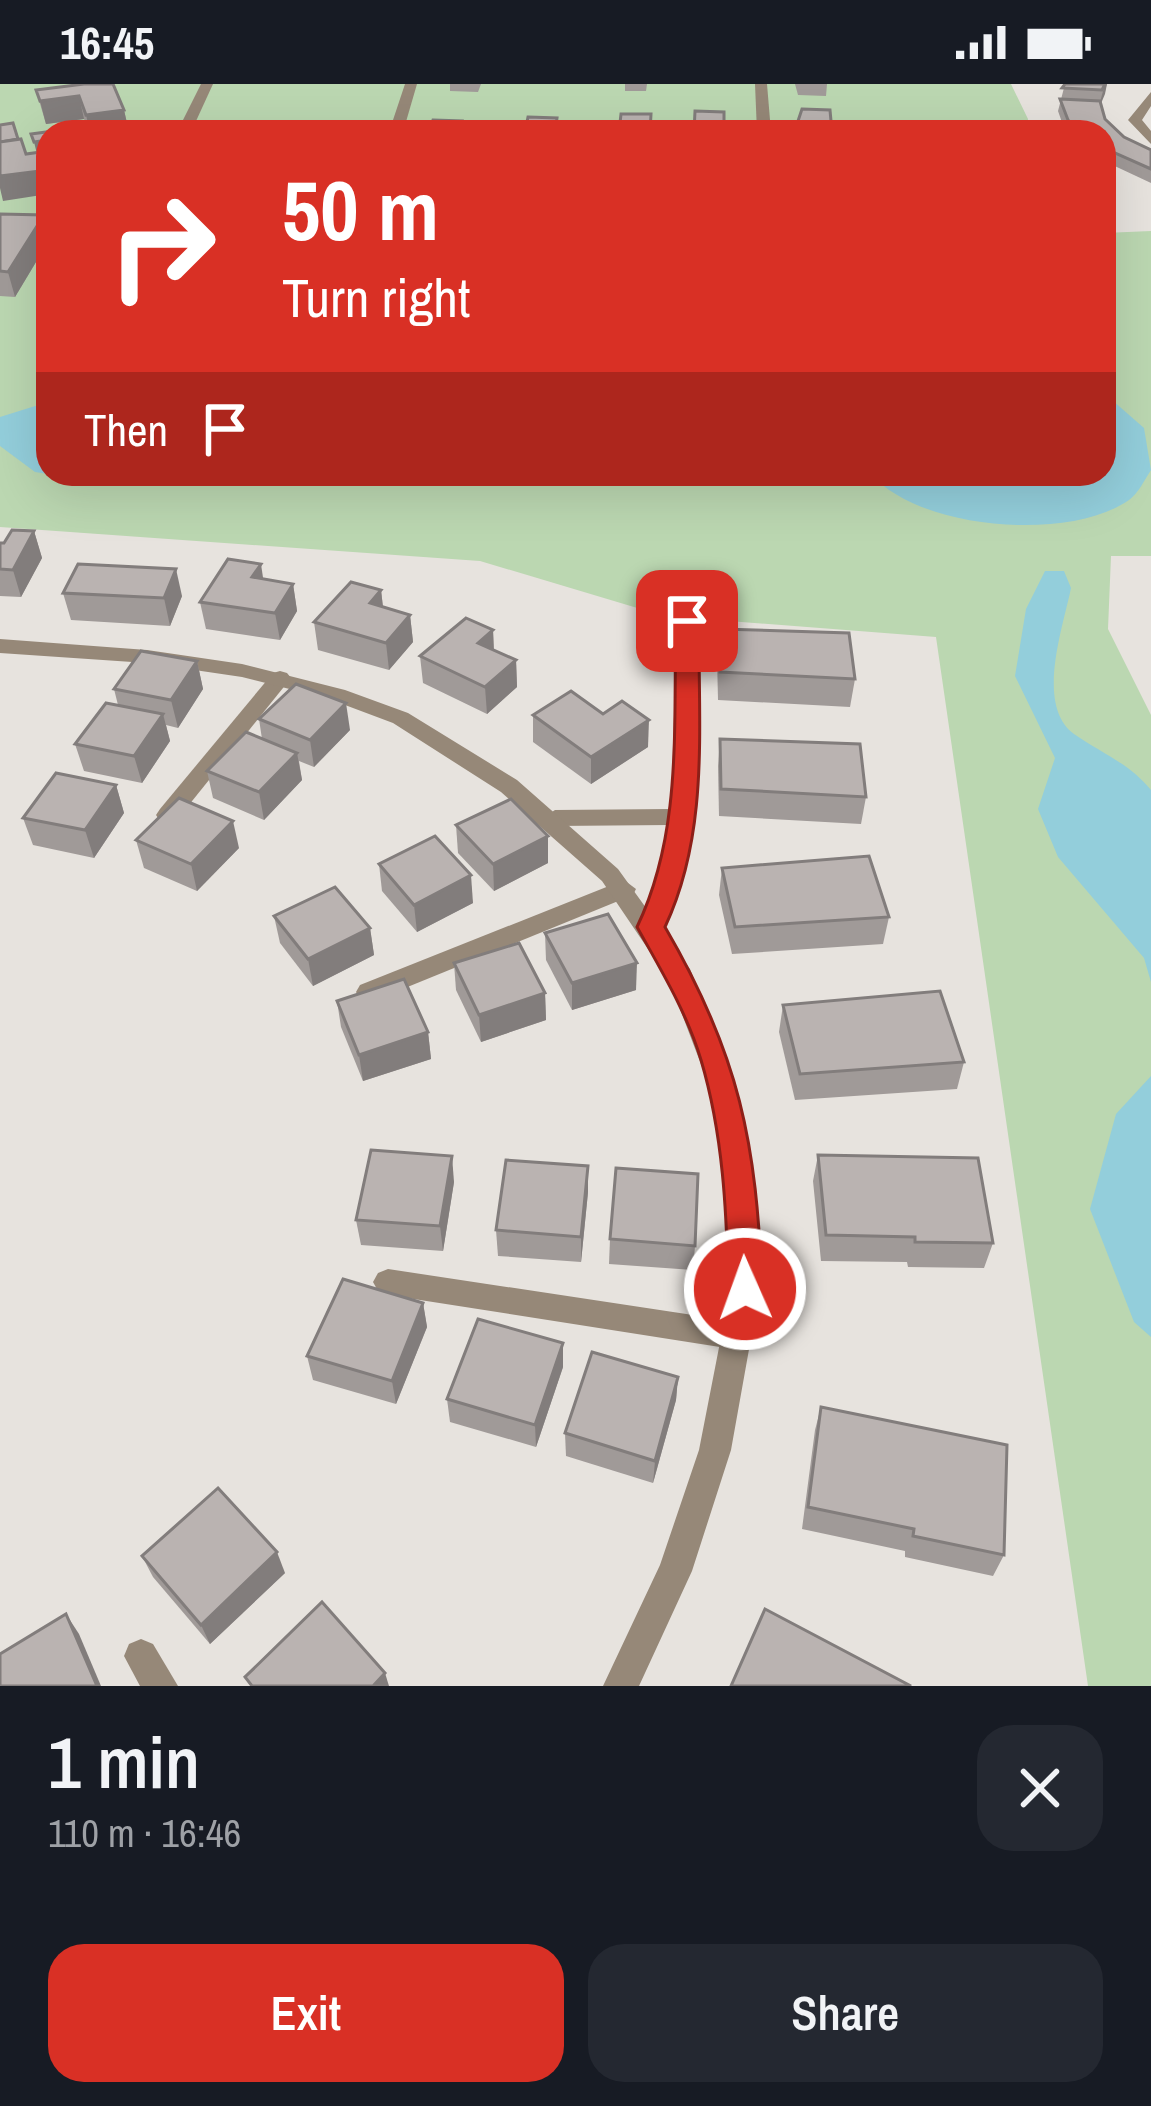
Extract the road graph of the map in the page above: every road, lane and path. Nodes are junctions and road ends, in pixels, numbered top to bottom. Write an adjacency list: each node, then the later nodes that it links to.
1 (207, 84): 5 (street)
2 (411, 84): 6 (street)
3 (761, 84): 7 (street)
4 (1151, 96): 8 (street)
5 (190, 120)
6 (400, 120)
7 (763, 120)
8 (1151, 140)
9 (687, 621): 13 (street)
10 (0, 646): 11 (street)
11 (280, 678): 12 (street); 14 (street)
12 (167, 815)
13 (685, 817): 14 (street); 16 (street)
14 (555, 818): 15 (street)
15 (623, 889): 16 (street); 17 (street)
16 (651, 927): 19 (street)
17 (369, 992)
18 (388, 1282): 19 (street)
19 (739, 1336): 20 (street)
20 (621, 1686)

